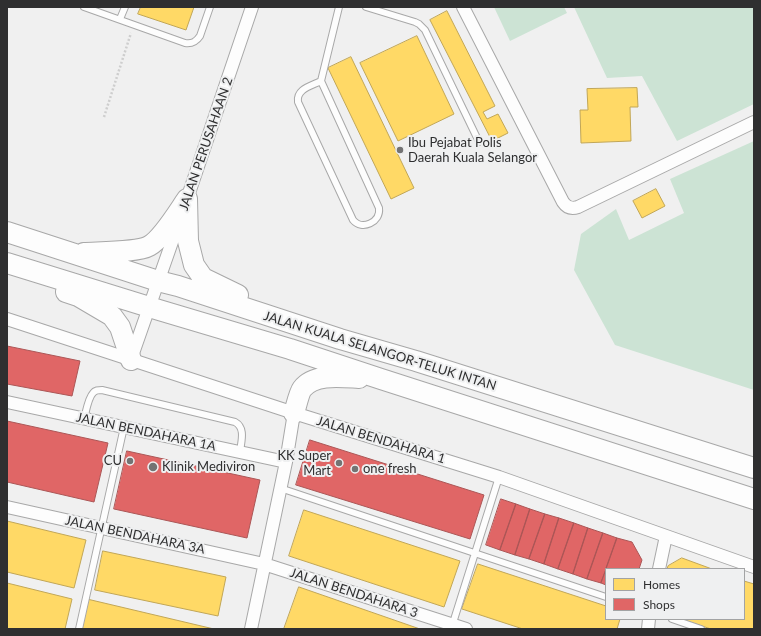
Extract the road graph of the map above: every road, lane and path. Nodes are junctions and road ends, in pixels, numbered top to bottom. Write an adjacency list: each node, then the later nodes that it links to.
1 (84, 7): 8 (lane)
2 (125, 7): 8 (lane)
3 (210, 7): 9 (lane)
4 (252, 7): 14 (street, JALAN PERUSAHAAN 2)
5 (339, 7): 10 (lane)
6 (366, 7): 13 (lane)
7 (463, 7): 12 (street)
8 (120, 19): 9 (lane)
9 (134, 24): 11 (path)
10 (321, 81): 10 (lane)
11 (104, 117)
12 (754, 122)
13 (479, 142)
14 (187, 199): 16 (highway); 19 (street, JALAN PERUSAHAAN 2); 22 (highway)
15 (7, 232): 16 (highway, JALAN KUALA SELANGOR-TELUK INTAN)
16 (74, 254): 19 (highway, JALAN KUALA SELANGOR-TELUK INTAN)
17 (7, 263): 20 (highway, JALAN KUALA SELANGOR-TELUK INTAN)
18 (7, 271): 23 (highway)
19 (158, 281): 20 (street, JALAN PERUSAHAAN 2); 22 (highway, JALAN KUALA SELANGOR-TELUK INTAN)
20 (149, 307): 23 (street, JALAN PERUSAHAAN 2); 24 (highway, JALAN KUALA SELANGOR-TELUK INTAN)
21 (7, 319): 23 (street, JALAN BENDAHARA 1)
22 (340, 339): 31 (highway, JALAN KUALA SELANGOR-TELUK INTAN)
23 (131, 360): 26 (street, JALAN BENDAHARA 1)
24 (381, 379): 26 (highway); 34 (highway, JALAN KUALA SELANGOR-TELUK INTAN)
25 (7, 402): 27 (street, JALAN BENDAHARA 1A)
26 (294, 413): 30 (street); 32 (street, JALAN BENDAHARA 1)
27 (84, 418): 28 (street, JALAN BENDAHARA 1A); 29 (lane)
28 (124, 427): 29 (street, JALAN BENDAHARA 1A); 36 (lane)
29 (240, 452): 30 (street, JALAN BENDAHARA 1A)
30 (286, 462): 33 (street)
31 (754, 468)
32 (499, 477): 37 (street, JALAN BENDAHARA 1); 38 (lane)
33 (280, 488): 38 (lane); 39 (street)
34 (754, 499)
35 (7, 507): 36 (street, JALAN BENDAHARA 3A)
36 (102, 528): 39 (street, JALAN BENDAHARA 3A); 45 (lane)
37 (666, 536): 40 (street, JALAN BENDAHARA 1); 41 (street)
38 (475, 554): 42 (lane); 44 (lane)
39 (264, 564): 44 (street, JALAN BENDAHARA 3); 46 (street)
40 (754, 567)
41 (659, 568)
42 (605, 597)
43 (675, 620): 48 (lane)
44 (451, 627): 47 (street, JALAN BENDAHARA 3)
45 (79, 629)
46 (251, 629)
47 (466, 629)
48 (701, 629)

